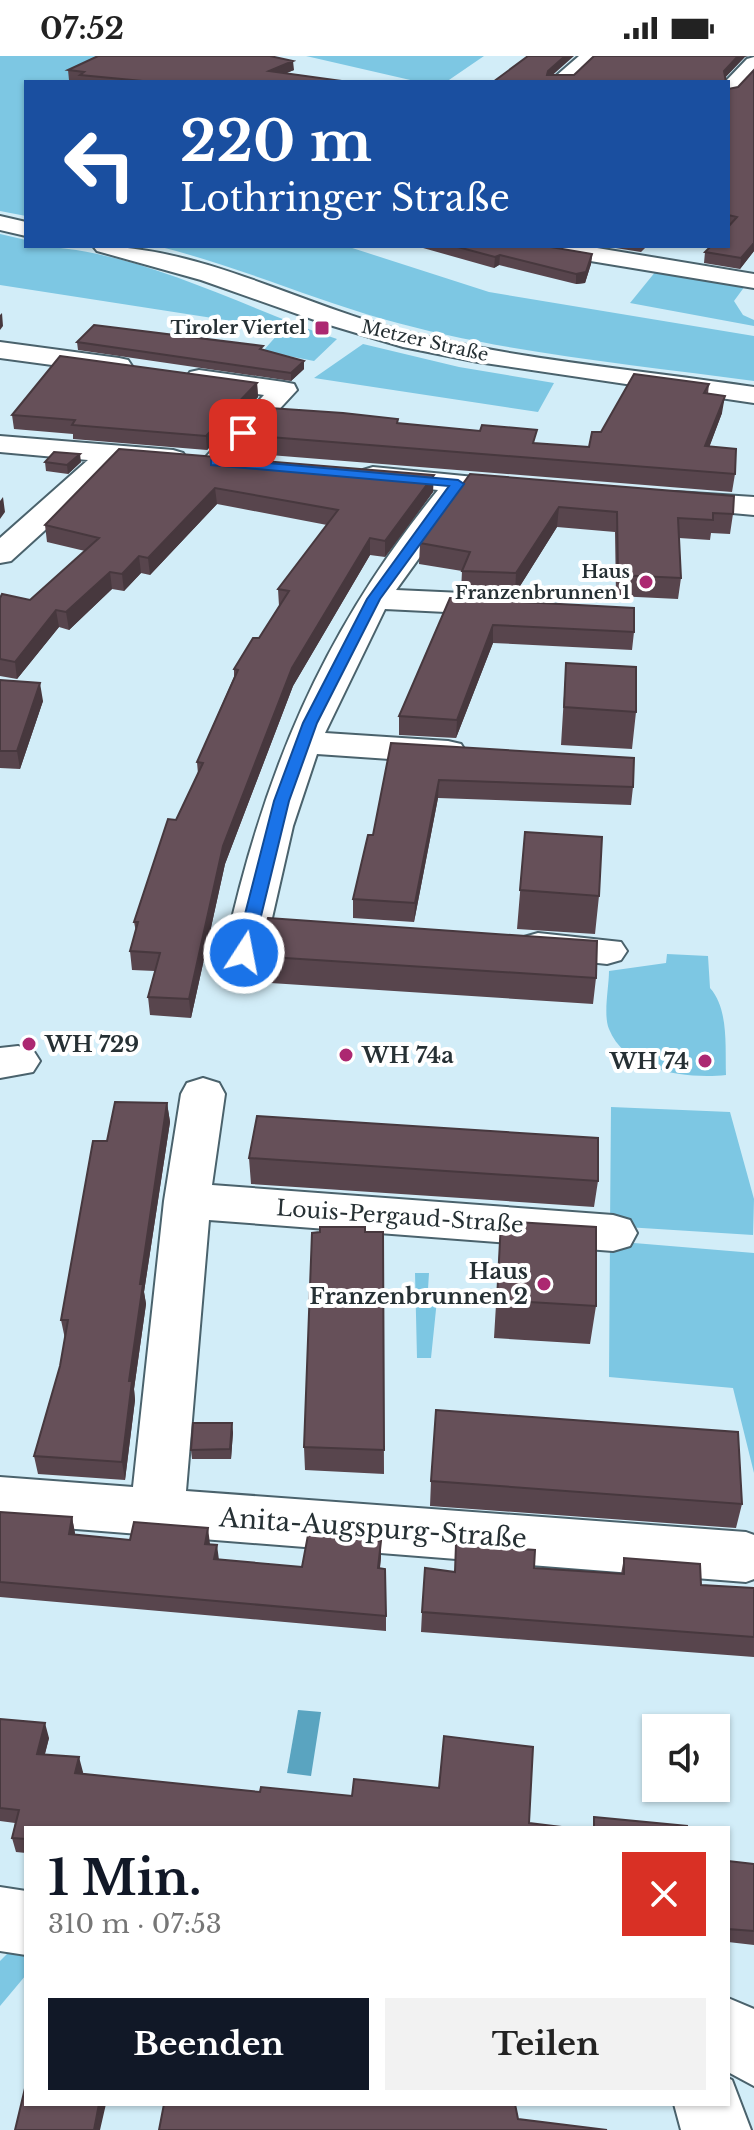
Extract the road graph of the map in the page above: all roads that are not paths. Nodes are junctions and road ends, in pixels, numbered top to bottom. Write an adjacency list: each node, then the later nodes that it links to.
1 (590, 56): 4 (street)
2 (733, 56): 3 (street)
3 (754, 60): 5 (street)
4 (561, 80)
5 (730, 88)
6 (0, 223): 7 (street)
7 (24, 229)
8 (112, 248): 14 (street, Metzer Straße)
9 (570, 249): 10 (street)
10 (751, 291)
11 (0, 350): 12 (street)
12 (142, 370)
13 (174, 374): 17 (street)
14 (754, 395)
15 (0, 444): 16 (street)
16 (112, 454): 17 (street); 24 (street)
17 (215, 462): 18 (street)
18 (245, 465)
19 (351, 474): 20 (street)
20 (458, 484): 21 (street); 25 (street)
21 (557, 492)
22 (642, 499): 23 (street)
23 (754, 506)
24 (0, 554)
25 (373, 599): 26 (street); 27 (street)
26 (536, 607)
27 (303, 742): 28 (street); 29 (street)
28 (484, 754)
29 (293, 929)
30 (505, 943): 31 (street)
31 (607, 951)
32 (203, 1094): 33 (street)
33 (187, 1201): 34 (street, Louis-Pergaud-Straße); 36 (street)
34 (613, 1233)
35 (0, 1500): 36 (street, Anita-Augspurg-Straße)
36 (157, 1512): 37 (street, Anita-Augspurg-Straße)
37 (746, 1557)
38 (0, 1919): 39 (street)
39 (24, 1923)
40 (730, 2032): 41 (street)
41 (754, 2052)
42 (709, 2106): 43 (street)
43 (716, 2130)

